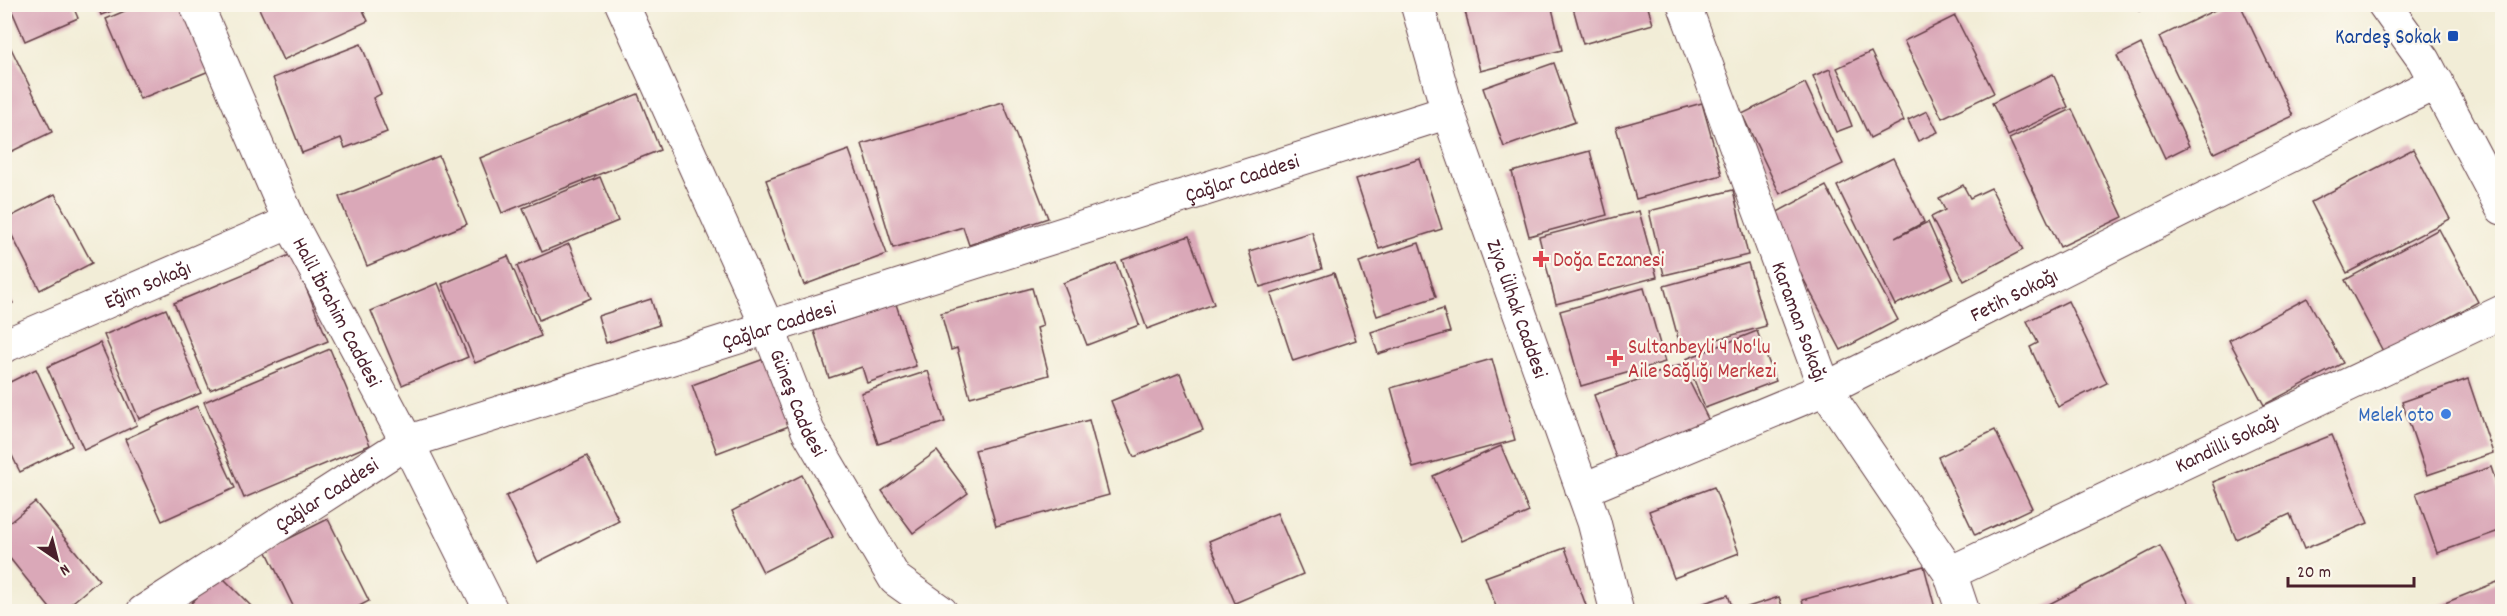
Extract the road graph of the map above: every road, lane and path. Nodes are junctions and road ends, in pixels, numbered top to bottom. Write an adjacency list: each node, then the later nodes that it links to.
1 (196, 4): 9 (street, Halil İbrahim Caddesi)
2 (622, 4): 11 (street, Güneş Caddesi)
3 (1417, 4): 7 (street, Ziya Ülhak Caddesi)
4 (1684, 4): 13 (street, Karaman Sokağı)
5 (2384, 4): 6 (street)
6 (2437, 82): 8 (street); 13 (street, Fetih Sokağı)
7 (1448, 112): 11 (street, Çağlar Caddesi); 15 (street, Ziya Ülhak Caddesi)
8 (2502, 207)
9 (290, 222): 12 (street, Eğim Sokağı); 14 (street, Halil İbrahim Caddesi)
10 (2502, 312): 16 (street, Kandilli Sokağı)
11 (768, 327): 14 (street, Çağlar Caddesi); 19 (street, Güneş Caddesi)
12 (4, 346)
13 (1825, 389): 15 (street, Fetih Sokağı); 16 (street, Karaman Sokağı)
14 (407, 442): 17 (street, Çağlar Caddesi); 18 (street, Halil İbrahim Caddesi)
15 (1582, 490): 20 (street, Ziya Ülhak Caddesi)
16 (1950, 573): 21 (street, Karaman Sokağı)
17 (143, 612)
18 (492, 612)
19 (941, 612)
20 (1617, 612)
21 (1963, 612)

